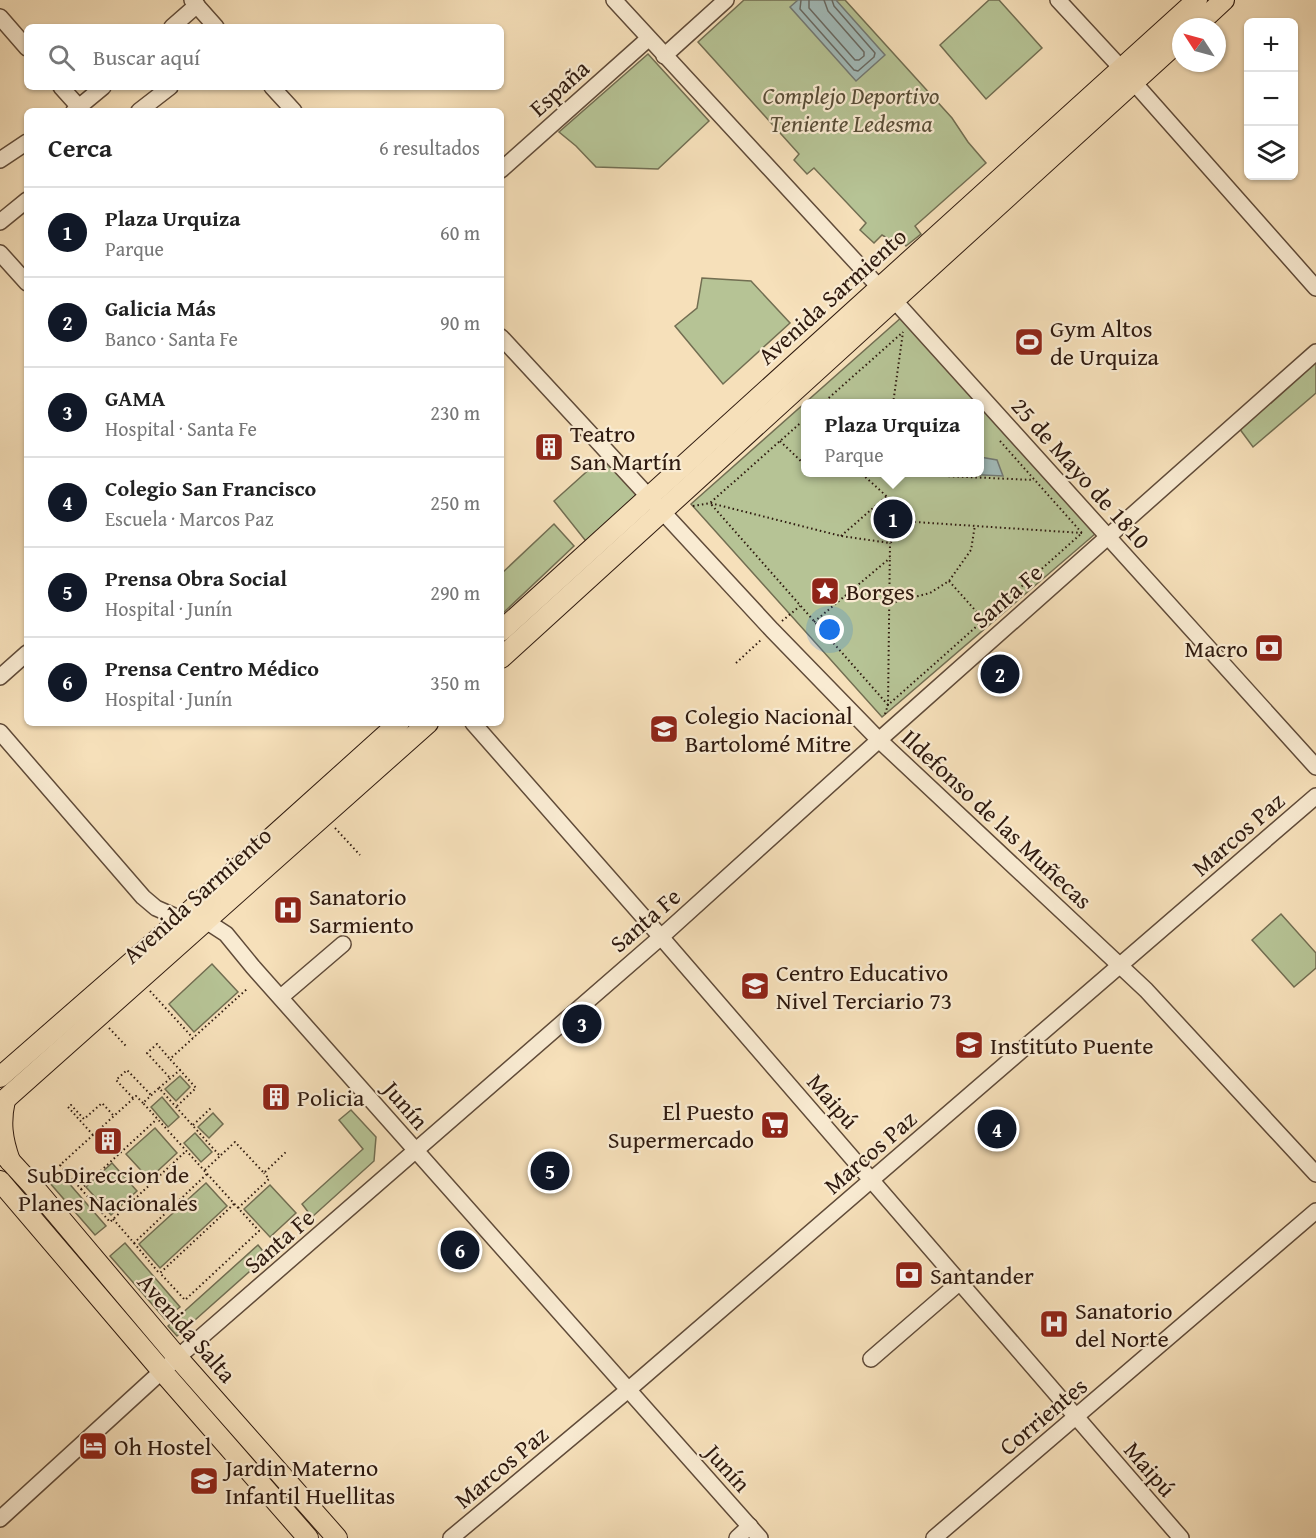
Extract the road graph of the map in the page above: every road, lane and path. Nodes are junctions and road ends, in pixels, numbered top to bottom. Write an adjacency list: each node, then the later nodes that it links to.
1 (614, 0): 11 (street, 25 de Mayo de 1810)
2 (726, 0): 14 (street)
3 (1058, 0): 15 (street)
4 (1197, 0): 15 (main road, Avenida Sarmiento)
5 (1224, 0): 8 (main road)
6 (195, 3): 9 (street); 10 (street)
7 (0, 17): 12 (street)
8 (1204, 18)
9 (175, 24)
10 (213, 24)
11 (648, 39): 14 (street, 25 de Mayo de 1810); 26 (street, España)
12 (24, 45)
13 (1172, 45): 15 (main road, Avenida Sarmiento)
14 (664, 57): 31 (street, 25 de Mayo de 1810)
15 (1128, 76): 31 (main road, Avenida Sarmiento); 32 (street); 33 (main road, Avenida Sarmiento)
16 (63, 90): 20 (street)
17 (99, 90): 21 (street)
18 (166, 90): 22 (street)
19 (275, 90): 23 (street)
20 (75, 108)
21 (77, 108)
22 (143, 108)
23 (291, 108)
24 (24, 144): 25 (street)
25 (0, 160)
26 (504, 167)
27 (24, 203): 28 (street)
28 (0, 222)
29 (0, 253): 30 (street)
30 (24, 280)
31 (879, 287): 33 (street, 25 de Mayo de 1810); 50 (main road, Avenida Sarmiento)
32 (1316, 288)
33 (894, 300): 40 (street, 25 de Mayo de 1810); 52 (main road, Avenida Sarmiento)
34 (903, 332): 35 (path); 38 (path); 39 (path)
35 (910, 339)
36 (504, 340): 50 (street, Ildefonso de las Muñecas)
37 (1316, 352): 57 (street, Santa Fe)
38 (828, 399)
39 (894, 399)
40 (984, 399)
41 (984, 399): 57 (street, 25 de Mayo de 1810)
42 (801, 422): 44 (path)
43 (996, 436): 48 (path)
44 (780, 441): 45 (path); 51 (path)
45 (801, 461)
46 (865, 477): 49 (path)
47 (970, 477): 48 (path)
48 (1035, 480): 55 (path)
49 (888, 495): 53 (path); 56 (path)
50 (649, 496): 52 (street, Ildefonso de las Muñecas); 64 (main road, Avenida Sarmiento)
51 (710, 503): 52 (path); 56 (path); 63 (path)
52 (663, 511): 66 (main road, Avenida Sarmiento); 73 (street, Ildefonso de las Muñecas)
53 (915, 522): 54 (path); 58 (path)
54 (975, 525): 55 (path); 60 (path)
55 (1082, 533): 57 (path); 62 (path)
56 (841, 536): 58 (path)
57 (1109, 537): 73 (street, Santa Fe); 74 (street, 25 de Mayo de 1810)
58 (891, 543): 59 (path)
59 (890, 558): 61 (path); 63 (path)
60 (949, 581): 61 (path); 62 (path)
61 (890, 603): 68 (path)
62 (983, 620): 68 (path)
63 (814, 622): 68 (path)
64 (504, 628)
65 (24, 655): 67 (street)
66 (504, 655)
67 (0, 677)
68 (888, 705): 73 (path)
69 (396, 726): 78 (main road, Avenida Sarmiento)
70 (425, 726): 76 (main road, Avenida Sarmiento)
71 (476, 726): 80 (street, Maipú)
72 (0, 732): 78 (street)
73 (879, 740): 80 (street, Santa Fe); 82 (street, Ildefonso de las Muñecas)
74 (1316, 767)
75 (1316, 796): 82 (street, Marcos Paz)
76 (323, 815): 77 (path); 79 (main road, Avenida Sarmiento)
77 (360, 855)
78 (181, 919): 79 (street); 91 (main road, Avenida Sarmiento)
79 (206, 921): 85 (street, Junín); 96 (main road, Avenida Sarmiento)
80 (661, 937): 104 (street, Santa Fe); 113 (street, Maipú)
81 (343, 944): 85 (street)
82 (1121, 964): 112 (street, Ildefonso de las Muñecas); 113 (street, Marcos Paz)
83 (146, 987): 87 (path)
84 (248, 988): 87 (path)
85 (281, 998): 104 (street, Junín)
86 (106, 1024): 88 (path)
87 (193, 1038): 89 (path)
88 (126, 1046)
89 (170, 1059): 90 (path); 92 (path)
90 (180, 1070): 92 (path); 98 (path)
91 (0, 1077)
92 (170, 1078): 93 (path)
93 (159, 1088): 94 (path); 98 (path)
94 (151, 1095): 95 (path); 97 (path)
95 (133, 1098): 97 (path); 100 (path)
96 (2, 1102): 107 (main road)
97 (143, 1103): 101 (path)
98 (176, 1107): 102 (path)
99 (212, 1107): 102 (path)
100 (114, 1116): 103 (path); 103 (path)
101 (157, 1119): 105 (path); 115 (path)
102 (192, 1125): 108 (path)
103 (93, 1135): 115 (path)
104 (416, 1149): 123 (street, Santa Fe); 126 (street, Junín)
105 (186, 1151): 109 (path); 119 (path)
106 (287, 1151): 110 (path)
107 (5, 1155): 123 (main road, Avenida Salta)
108 (220, 1156): 109 (path); 110 (path)
109 (204, 1171): 111 (path)
110 (264, 1173): 117 (path)
111 (207, 1174): 116 (path); 120 (path)
112 (1316, 1174)
113 (872, 1180): 122 (street, Maipú); 126 (street, Marcos Paz)
114 (0, 1181): 125 (main road, Avenida Salta)
115 (81, 1189): 119 (path)
116 (234, 1204): 117 (path); 121 (path)
117 (238, 1208): 121 (path)
118 (1316, 1211): 127 (street, Corrientes)
119 (113, 1219): 120 (path)
120 (134, 1243): 121 (path)
121 (160, 1273)
122 (960, 1282): 124 (street); 127 (street, Maipú)
123 (178, 1358): 125 (street, Santa Fe); 131 (main road, Avenida Salta)
124 (872, 1359)
125 (162, 1371): 128 (street, Santa Fe); 130 (main road, Avenida Salta)
126 (628, 1390): 129 (street, Junín); 132 (street, Marcos Paz)
127 (1076, 1418): 134 (street, Corrientes); 135 (street, Maipú)
128 (0, 1518)
129 (755, 1532): 133 (street)
130 (308, 1538)
131 (337, 1538)
132 (451, 1538)
133 (737, 1538)
134 (934, 1538)
135 (1180, 1538)

